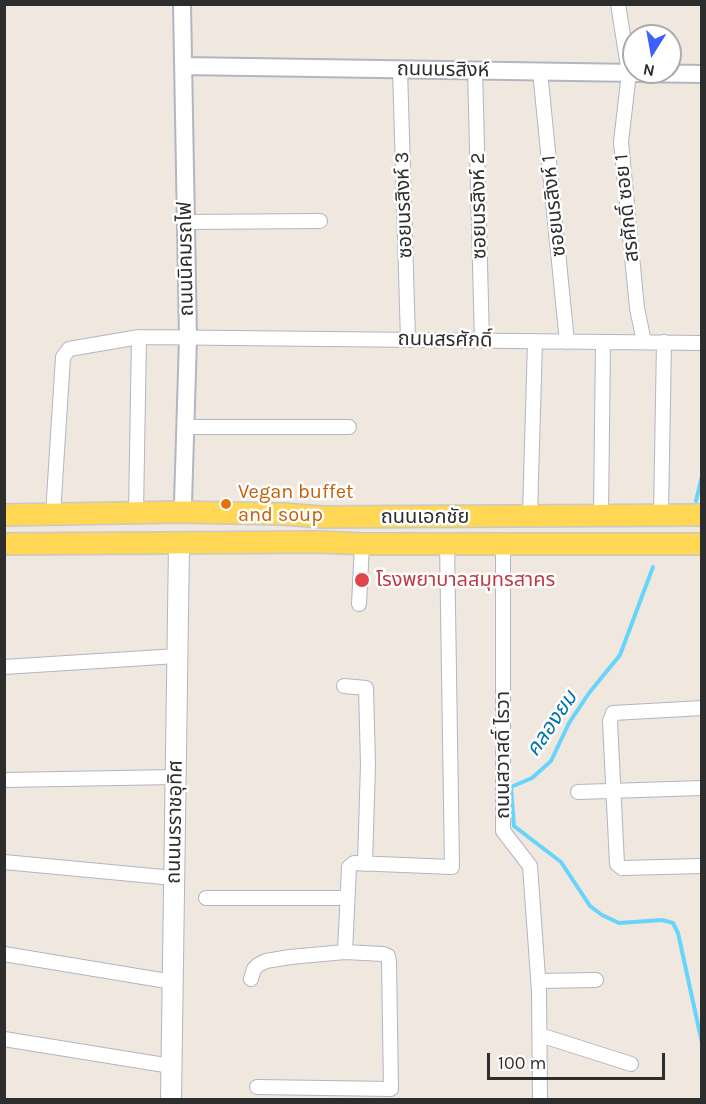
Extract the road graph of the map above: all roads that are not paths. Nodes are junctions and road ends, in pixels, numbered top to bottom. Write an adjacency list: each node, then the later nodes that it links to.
1 (182, 4): 4 (street, ถนนนิคมรถไฟ)
2 (618, 4): 3 (street, สรศักดิ์ ซอย 1)
3 (622, 29)
4 (184, 66): 5 (street, ถนนนรสิงห์); 13 (street, ถนนนิคมรถไฟ)
5 (400, 69): 6 (street, ถนนนรสิงห์); 16 (street, ซอยนรสิงห์ 3)
6 (475, 70): 7 (street, ถนนนรสิงห์); 17 (street, ซอยนรสิงห์ 2)
7 (540, 71): 8 (street, ถนนนรสิงห์); 19 (street, ซอยนรสิงห์ 1)
8 (622, 73)
9 (682, 74): 10 (street, ถนนนรสิงห์)
10 (702, 74)
11 (628, 84): 21 (street, สรศักดิ์ ซอย 1)
12 (320, 221): 13 (street)
13 (185, 222): 15 (street, ถนนนิคมรถไฟ)
14 (139, 337): 15 (street, ถนนสรศักดิ์); 27 (street); 28 (street, ถนนสรศักดิ์)
15 (188, 338): 16 (street, ถนนสรศักดิ์); 24 (street, ถนนนิคมรถไฟ)
16 (408, 340): 17 (street, ถนนสรศักดิ์)
17 (482, 341): 18 (street, ถนนสรศักดิ์)
18 (535, 341): 19 (street, ถนนสรศักดิ์); 29 (street)
19 (567, 342): 20 (street, ถนนสรศักดิ์)
20 (603, 342): 21 (street, ถนนสรศักดิ์); 30 (street)
21 (644, 342): 22 (street, ถนนสรศักดิ์)
22 (664, 342): 23 (street, ถนนสรศักดิ์); 31 (street)
23 (702, 343)
24 (185, 427): 25 (street); 26 (street, ถนนนิคมรถไฟ)
25 (349, 427)
26 (179, 512): 27 (main road, ถนนเอกชัย); 29 (main road, ถนนเอกชัย); 36 (main road)
27 (136, 513): 28 (main road, ถนนเอกชัย)
28 (53, 514): 33 (main road, ถนนเอกชัย)
29 (530, 514): 30 (main road, ถนนเอกชัย)
30 (601, 514): 31 (main road, ถนนเอกชัย)
31 (661, 514): 32 (main road, ถนนเอกชัย)
32 (702, 514)
33 (4, 515)
34 (447, 543): 37 (main road, ถนนเอกชัย); 38 (main road, ถนนเอกชัย); 51 (street)
35 (4, 544): 36 (main road, ถนนเอกชัย)
36 (179, 544): 37 (main road, ถนนเอกชัย); 41 (main road, ถนนนรราชอุทิศ)
37 (362, 544): 40 (street)
38 (503, 544): 39 (main road, ถนนเอกชัย); 60 (street, ถนนสวาสดิ์ ไรวา)
39 (702, 544)
40 (359, 604)
41 (177, 656): 42 (street); 45 (main road, ถนนนรราชอุทิศ)
42 (4, 667)
43 (344, 686): 51 (street)
44 (702, 708): 49 (street)
45 (176, 777): 46 (street); 53 (main road, ถนนนรราชอุทิศ)
46 (4, 780)
47 (702, 788): 49 (street)
48 (578, 792): 49 (street)
49 (613, 792): 52 (street)
50 (4, 862): 53 (street)
51 (366, 864): 55 (street)
52 (702, 866)
53 (174, 878): 61 (main road, ถนนนรราชอุทิศ)
54 (206, 898): 55 (street)
55 (347, 898): 56 (street)
56 (345, 952): 58 (street); 66 (street)
57 (4, 954): 61 (street)
58 (251, 979)
59 (596, 980): 60 (street)
60 (538, 981): 62 (street, ถนนสวาสดิ์ ไรวา)
61 (173, 982): 65 (main road, ถนนนรราชอุทิศ)
62 (540, 1035): 64 (street); 68 (street, ถนนสวาสดิ์ ไรวา)
63 (4, 1039): 65 (street)
64 (631, 1064)
65 (171, 1066): 67 (main road, ถนนนรราชอุทิศ)
66 (257, 1087)
67 (171, 1100)
68 (540, 1100)

